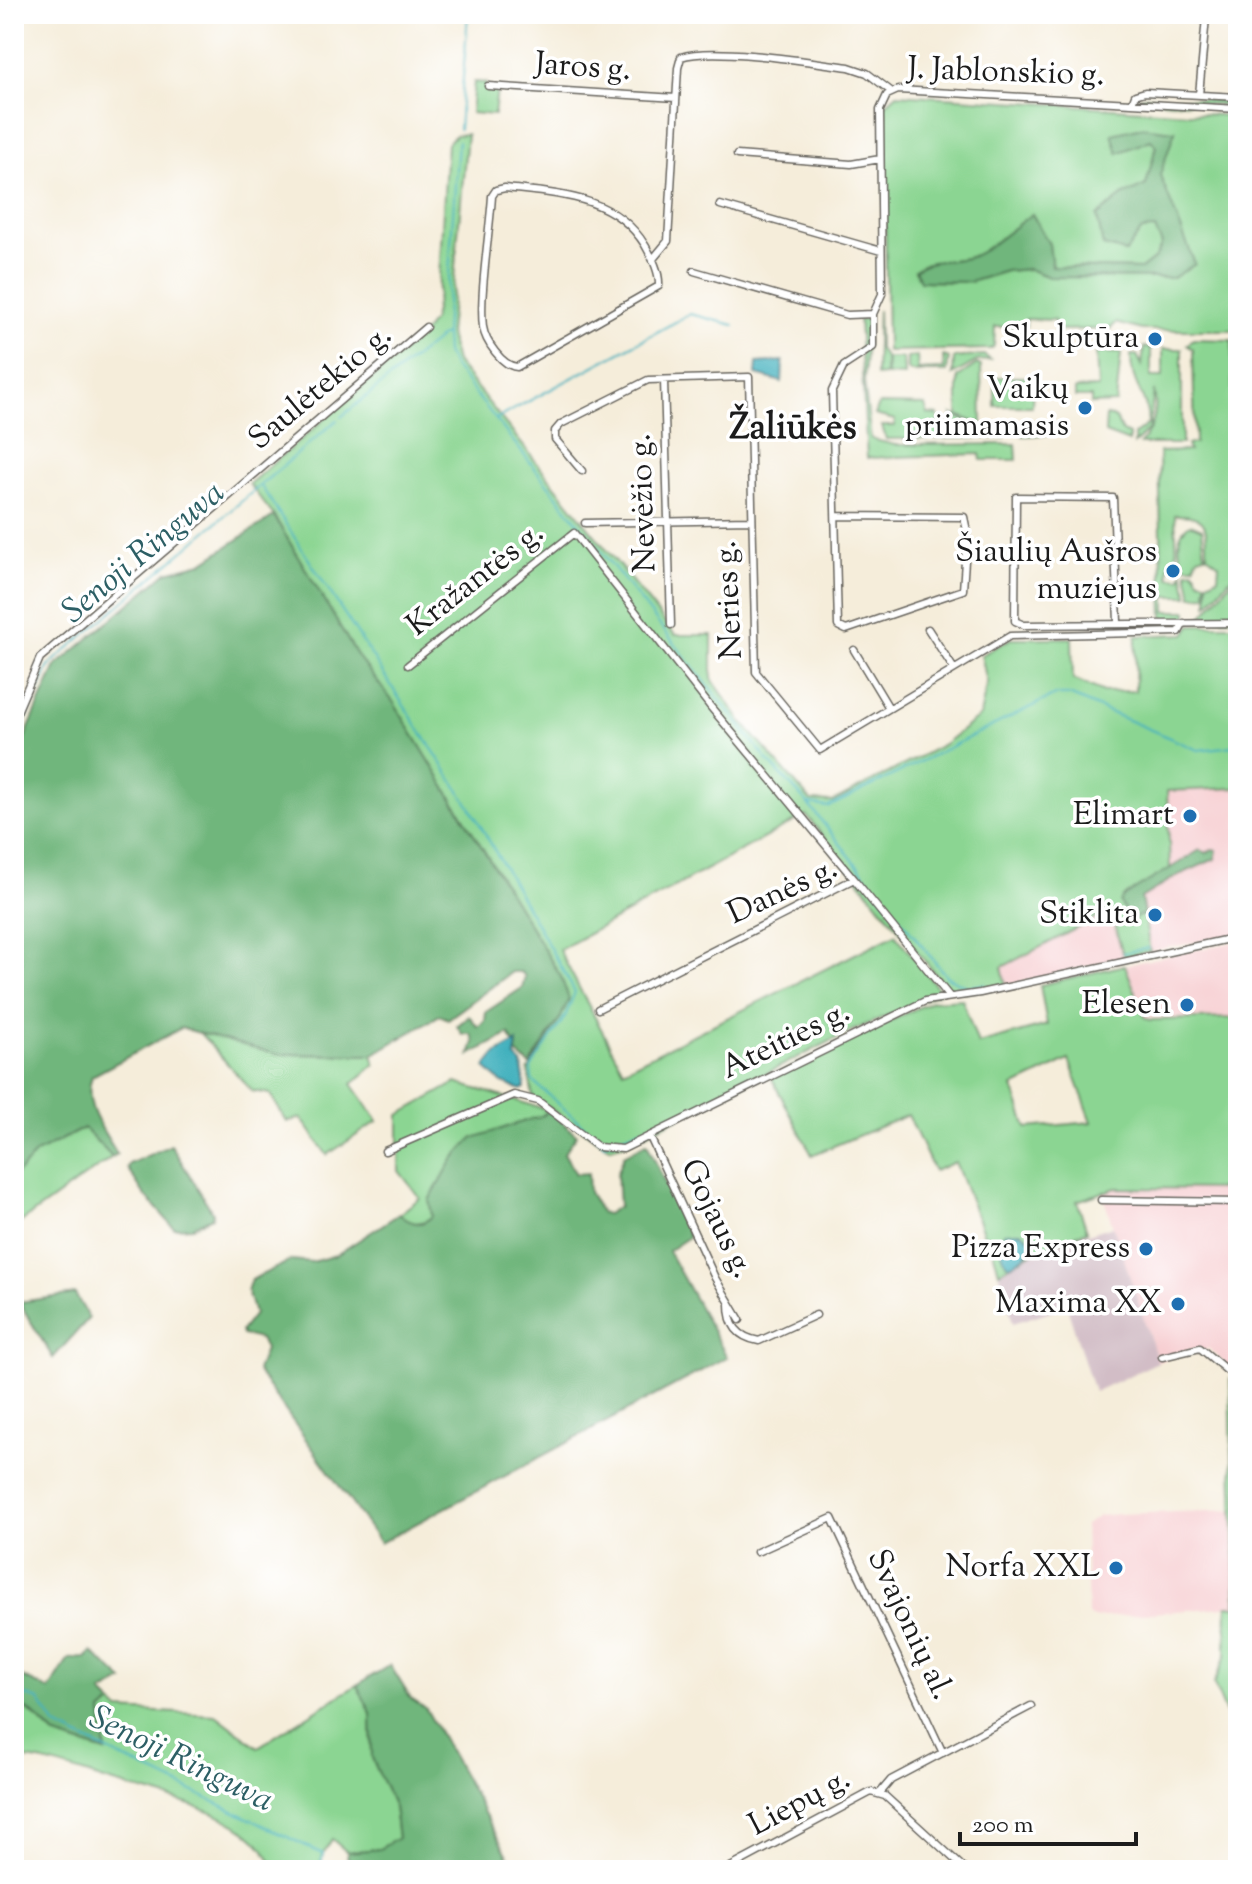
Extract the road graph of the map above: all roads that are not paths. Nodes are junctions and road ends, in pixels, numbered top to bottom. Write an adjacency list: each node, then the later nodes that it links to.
1 (1174, 14): 4 (street)
2 (488, 86): 6 (street, Jaros g.)
3 (892, 92): 6 (street); 7 (street, J. Jablonskio g.); 10 (street, J. Jablonskio g.)
4 (1199, 95): 5 (street, J. Jablonskio g.); 7 (street, J. Jablonskio g.)
5 (1238, 97)
6 (676, 98): 13 (street)
7 (1132, 103): 8 (street, J. Jablonskio g.)
8 (1238, 109)
9 (737, 155): 10 (street)
10 (880, 159): 12 (street, J. Jablonskio g.)
11 (720, 205): 12 (street)
12 (881, 251): 15 (street, J. Jablonskio g.)
13 (653, 259): 13 (street)
14 (694, 271): 15 (street)
15 (873, 314): 19 (street)
16 (426, 327): 32 (street, Saulėtekio g.)
17 (664, 380): 18 (street); 20 (street, Neries g.); 21 (street, Nevėžio g.)
18 (582, 471)
19 (837, 516): 19 (street)
20 (750, 520): 21 (street); 31 (street, Neries g.)
21 (668, 521): 22 (street); 26 (street, Nevėžio g.)
22 (585, 523)
23 (1118, 622): 23 (street); 24 (street)
24 (1184, 623): 25 (street); 30 (street, Neries g.)
25 (1238, 623)
26 (671, 625)
27 (928, 629): 30 (street)
28 (854, 650): 31 (street)
29 (408, 665): 33 (street, Kražantės g.)
30 (954, 669): 31 (street, Neries g.)
31 (889, 708)
32 (14, 719)
33 (854, 879): 35 (street, Danės g.); 36 (street, Danės g.)
34 (1238, 937): 35 (street, Ateities g.)
35 (949, 996): 37 (street, Ateities g.)
36 (598, 1009)
37 (650, 1137): 38 (street, Ateities g.); 41 (street, Gojaus g.)
38 (385, 1151)
39 (1101, 1200): 40 (street)
40 (1238, 1202)
41 (729, 1300): 42 (street); 43 (street, Gojaus g.)
42 (816, 1315)
43 (740, 1320)
44 (1162, 1357): 45 (street)
45 (1238, 1380)
46 (757, 1552): 48 (street, Svajonių al.)
47 (1031, 1706): 48 (street)
48 (943, 1753): 49 (street)
49 (880, 1793): 50 (street, Liepų g.); 51 (street, Liepų g.)
50 (725, 1870)
51 (966, 1870)

